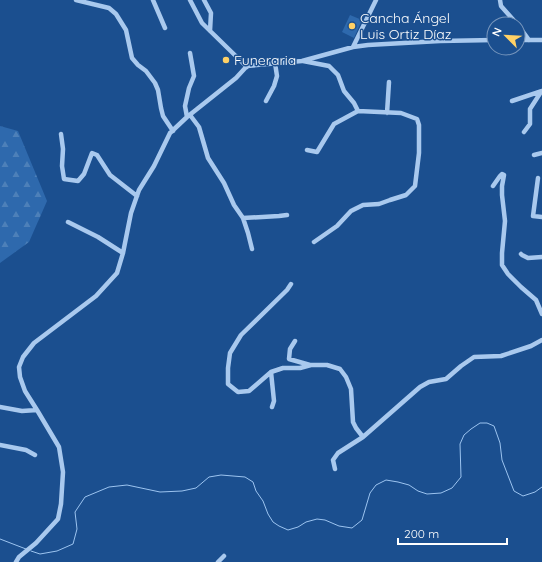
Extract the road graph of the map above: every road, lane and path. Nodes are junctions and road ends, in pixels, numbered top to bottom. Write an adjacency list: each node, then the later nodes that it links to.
1 (76, 0): 26 (street)
2 (153, 0): 8 (street)
3 (190, 0): 9 (street)
4 (204, 0): 9 (street)
5 (376, 0): 14 (street)
6 (500, 0): 7 (street)
7 (510, 16)
8 (165, 28)
9 (210, 31): 18 (street)
10 (526, 36): 12 (street)
11 (486, 40): 14 (street)
12 (529, 40): 13 (street)
13 (542, 40)
14 (353, 47): 16 (street)
15 (190, 53): 25 (street)
16 (302, 61): 17 (street); 23 (street)
17 (275, 63): 18 (street); 21 (street)
18 (247, 67): 25 (street)
19 (389, 82): 24 (street)
20 (542, 92): 22 (street); 27 (street)
21 (266, 101)
22 (512, 101)
23 (358, 111): 24 (street); 29 (street)
24 (387, 113): 39 (street)
25 (189, 116): 26 (street); 37 (street)
26 (173, 131): 34 (street)
27 (524, 132)
28 (60, 134): 34 (street)
29 (307, 150)
30 (542, 153): 31 (street)
31 (534, 155)
32 (538, 178): 36 (street)
33 (493, 186): 45 (street)
34 (137, 196): 41 (street)
35 (287, 215): 37 (street)
36 (542, 217)
37 (243, 218): 40 (street)
38 (68, 222): 41 (street)
39 (314, 242)
40 (252, 249)
41 (123, 253): 52 (street)
42 (521, 254): 43 (street)
43 (542, 257)
44 (291, 284): 49 (street)
45 (542, 314)
46 (542, 340): 53 (street)
47 (295, 342): 48 (street)
48 (311, 365): 49 (street); 53 (street)
49 (271, 372): 51 (street)
50 (0, 407): 52 (street)
51 (272, 407)
52 (37, 410): 58 (street)
53 (363, 437): 56 (street)
54 (0, 445): 55 (street)
55 (35, 455)
56 (335, 468)
57 (224, 556): 59 (street)
58 (16, 562)
59 (218, 562)

